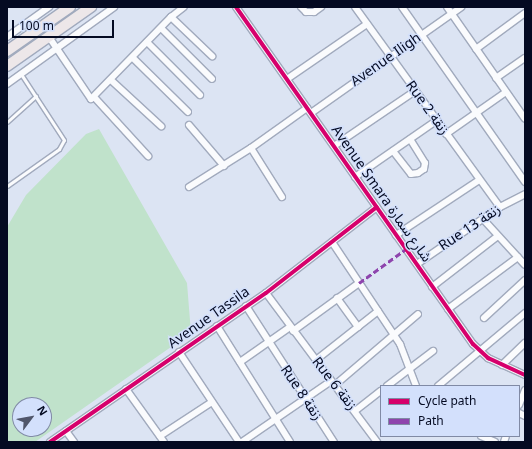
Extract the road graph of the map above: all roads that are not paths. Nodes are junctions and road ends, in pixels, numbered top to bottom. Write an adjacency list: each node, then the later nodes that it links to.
1 (49, 7): 13 (street)
2 (70, 7): 25 (main road)
3 (91, 7): 21 (main road)
4 (114, 7): 23 (street)
5 (184, 7): 16 (street)
6 (301, 7): 7 (street)
7 (321, 7)
8 (354, 7): 17 (street, Rue 2 زنقة)
9 (402, 7): 19 (street)
10 (447, 7): 15 (street)
11 (461, 7): 15 (street, Avenue Iligh)
12 (240, 8): 34 (street, Avenue Smara شارع سمارة)
13 (40, 10): 20 (street)
14 (525, 13): 24 (street)
15 (451, 14): 19 (street, Avenue Iligh); 24 (street)
16 (171, 17): 18 (street); 26 (street)
17 (366, 24): 28 (street, Rue 2 زنقة); 34 (street)
18 (161, 28): 22 (street); 33 (street)
19 (422, 35): 28 (street, Avenue Iligh); 45 (street)
20 (7, 37)
21 (49, 37): 23 (street); 30 (main road)
22 (147, 42): 27 (street); 39 (street)
23 (57, 49): 31 (street); 41 (street)
24 (476, 49): 32 (street)
25 (7, 51)
26 (212, 56)
27 (133, 58): 35 (street); 43 (street)
28 (391, 58): 37 (street, Rue 2 زنقة); 44 (street, Avenue Iligh)
29 (525, 58): 32 (street)
30 (7, 66)
31 (21, 74): 36 (street); 40 (lane)
32 (496, 78): 38 (street)
33 (212, 79)
34 (287, 79): 42 (street, Avenue Smara شارع سمارة)
35 (112, 81): 41 (street); 50 (street)
36 (7, 84)
37 (415, 91): 47 (street, Rue 2 زنقة); 53 (street)
38 (506, 92): 45 (street); 46 (street)
39 (200, 95)
40 (36, 96): 48 (lane); 61 (lane)
41 (94, 98): 56 (street)
42 (307, 108): 44 (street, Avenue Smara شارع سمارة); 54 (street)
43 (188, 112)
44 (311, 113): 53 (street, Avenue Smara شارع سمارة)
45 (476, 113): 51 (street); 60 (street)
46 (525, 119)
47 (436, 121): 51 (street, Rue 2 زنقة); 52 (street)
48 (7, 122)
49 (189, 125): 57 (street)
50 (161, 126)
51 (446, 134): 59 (street, Rue 2 زنقة)
52 (410, 139): 55 (street); 55 (street)
53 (334, 146): 58 (street, Avenue Smara شارع سمارة)
54 (251, 148): 57 (street); 64 (street)
55 (393, 151): 58 (street)
56 (148, 156)
57 (224, 166): 62 (street)
58 (355, 177): 65 (street, Avenue Smara شارع سمارة)
59 (479, 180): 66 (street, Rue 2 زنقة); 68 (street)
60 (525, 182)
61 (7, 186)
62 (189, 187)
63 (525, 194): 66 (street, Rue 13 زنقة)
64 (282, 197)
65 (377, 207): 68 (street, Avenue Smara شارع سمارة); 70 (street, Avenue Tassila)
66 (500, 207): 67 (street, Rue 13 زنقة)
67 (483, 220): 69 (street); 72 (street, Rue 13 زنقة)
68 (396, 235): 72 (street, Avenue Smara شارع سمارة)
69 (498, 236): 71 (street); 76 (street)
70 (332, 242): 75 (street); 77 (street, Avenue Tassila)
71 (518, 257): 73 (street); 80 (street)
72 (417, 264): 76 (street, Avenue Smara شارع سمارة)
73 (525, 265)
74 (525, 280): 84 (street)
75 (359, 283): 78 (street); 81 (street)
76 (432, 287): 80 (street, Avenue Smara شارع سمارة)
77 (266, 293): 79 (street, Avenue Tassila); 87 (street, Rue 6 زنقة)
78 (337, 298): 86 (street); 87 (street)
79 (246, 306): 85 (street, Avenue Tassila); 90 (street, Rue 8 زنقة)
80 (448, 309): 91 (street, Avenue Smara شارع سمارة)
81 (378, 311): 86 (street); 88 (street)
82 (525, 313): 91 (street)
83 (418, 314): 88 (street)
84 (484, 318)
85 (217, 326): 93 (street, Avenue Tassila); 95 (street)
86 (358, 327): 94 (street)
87 (291, 329): 90 (street); 94 (street, Rue 6 زنقة)
88 (394, 335): 97 (street); 99 (street)
89 (525, 343): 96 (street)
90 (269, 344): 95 (street); 106 (street, Rue 8 زنقة)
91 (478, 350): 96 (street, Avenue Smara شارع سمارة); 102 (street)
92 (434, 351): 97 (street)
93 (179, 352): 103 (street, Avenue Tassila); 107 (street)
94 (316, 360): 99 (street, Rue 6 زنقة)
95 (240, 362): 110 (street)
96 (502, 365): 98 (street, Avenue Smara شارع سمارة)
97 (408, 370): 100 (street); 101 (street)
98 (524, 374)
99 (333, 383): 106 (street); 109 (street, Rue 6 زنقة)
100 (389, 385)
101 (416, 385)
102 (439, 385)
103 (126, 388): 111 (street, Avenue Tassila); 113 (street)
104 (525, 390): 108 (street)
105 (380, 392): 109 (street)
106 (306, 400): 110 (street); 119 (street, Rue 8 زنقة)
107 (212, 402): 113 (street); 117 (street)
108 (520, 402)
109 (355, 411): 114 (street, Rue 6 زنقة)
110 (276, 420): 117 (street); 118 (street)
111 (66, 431): 115 (street, Avenue Tassila); 116 (street)
112 (483, 437): 120 (street)
113 (162, 439)
114 (378, 440)
115 (50, 442)
116 (74, 442)
117 (240, 442)
118 (290, 442)
119 (334, 442)
120 (495, 442)

